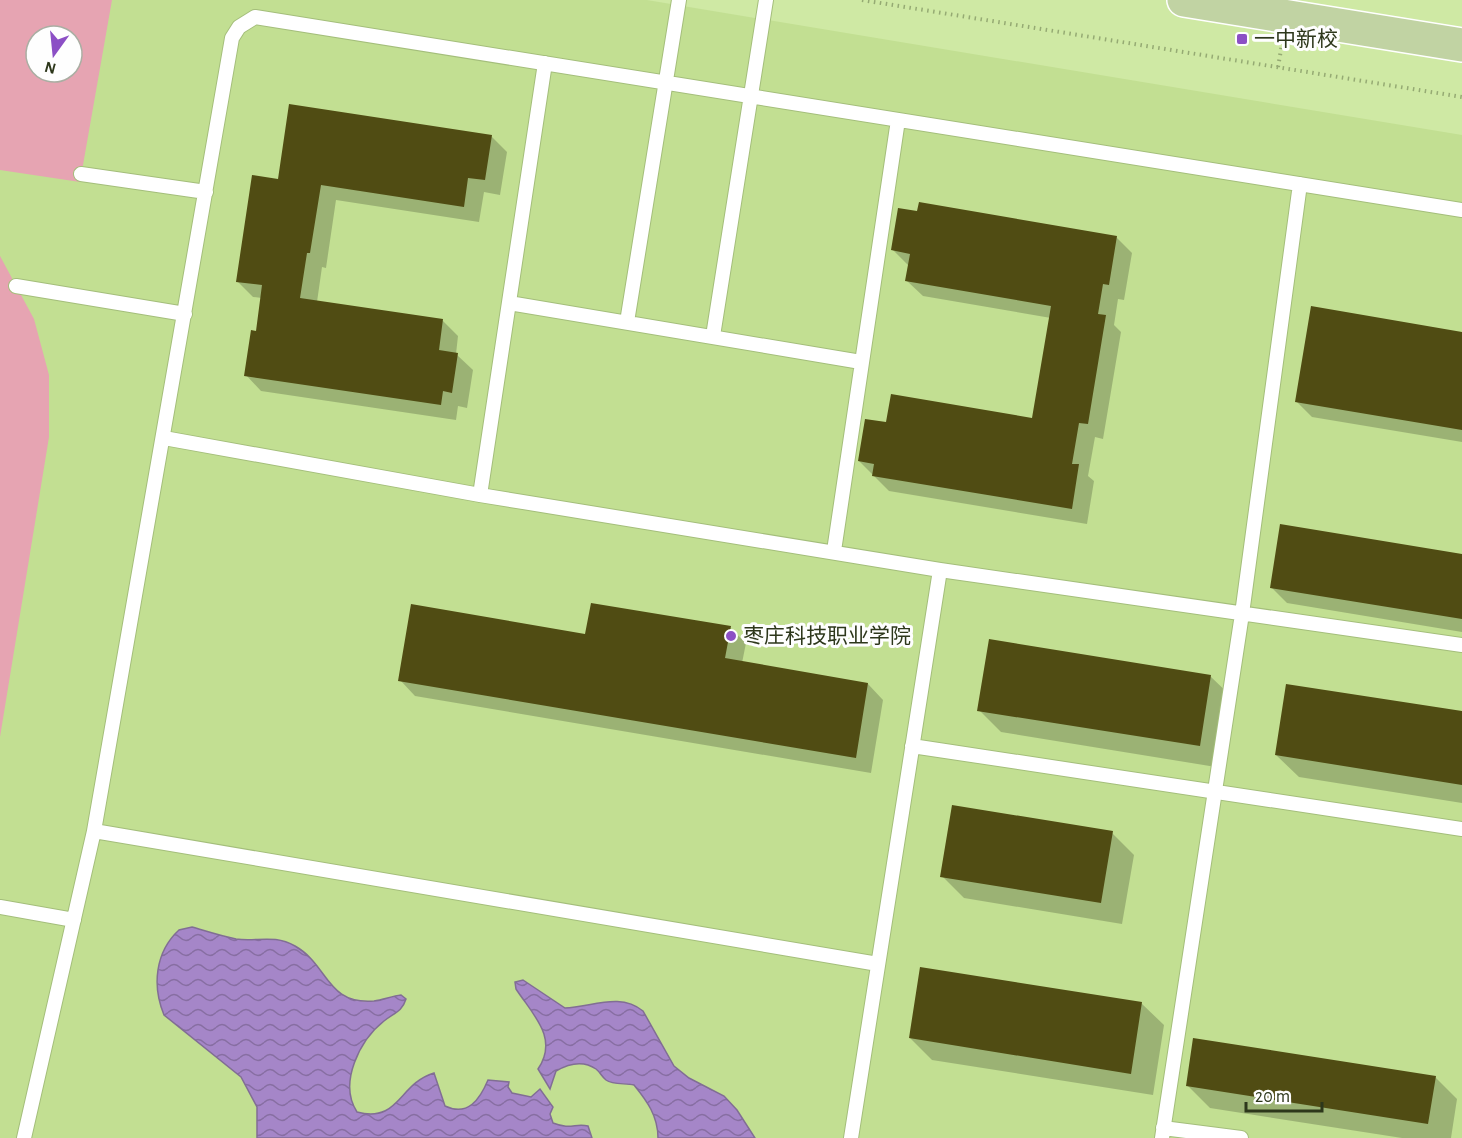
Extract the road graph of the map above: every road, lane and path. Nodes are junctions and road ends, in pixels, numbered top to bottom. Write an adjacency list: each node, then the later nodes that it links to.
1 (679, 0): 8 (lane)
2 (766, 0): 9 (lane)
3 (862, 0): 10 (path)
4 (1184, 0): 5 (main road)
5 (1237, 4): 6 (main road)
6 (1462, 45)
7 (545, 63): 8 (lane); 14 (lane); 17 (lane)
8 (666, 82): 9 (lane); 19 (lane)
9 (751, 96): 11 (lane); 20 (lane)
10 (1462, 97)
11 (898, 120): 13 (lane); 21 (lane)
12 (81, 174): 14 (lane)
13 (1300, 184): 15 (lane); 26 (lane)
14 (206, 192): 18 (lane)
15 (1462, 210)
16 (16, 286): 18 (lane)
17 (509, 303): 19 (lane); 23 (lane)
18 (185, 314): 22 (lane)
19 (627, 322): 20 (lane)
20 (713, 336): 21 (lane)
21 (861, 362): 24 (lane)
22 (164, 438): 23 (lane); 31 (lane)
23 (480, 495): 24 (lane)
24 (834, 551): 25 (lane)
25 (940, 570): 26 (lane); 28 (lane)
26 (1242, 614): 27 (lane); 29 (lane)
27 (1462, 645)
28 (912, 746): 29 (lane); 34 (lane)
29 (1216, 792): 30 (lane); 35 (lane)
30 (1462, 829)
31 (94, 831): 33 (lane); 34 (lane)
32 (0, 907): 33 (lane)
33 (74, 920): 36 (lane)
34 (878, 964): 37 (lane)
35 (1163, 1133): 38 (lane)
36 (24, 1138)
37 (851, 1138)
38 (1241, 1138)

